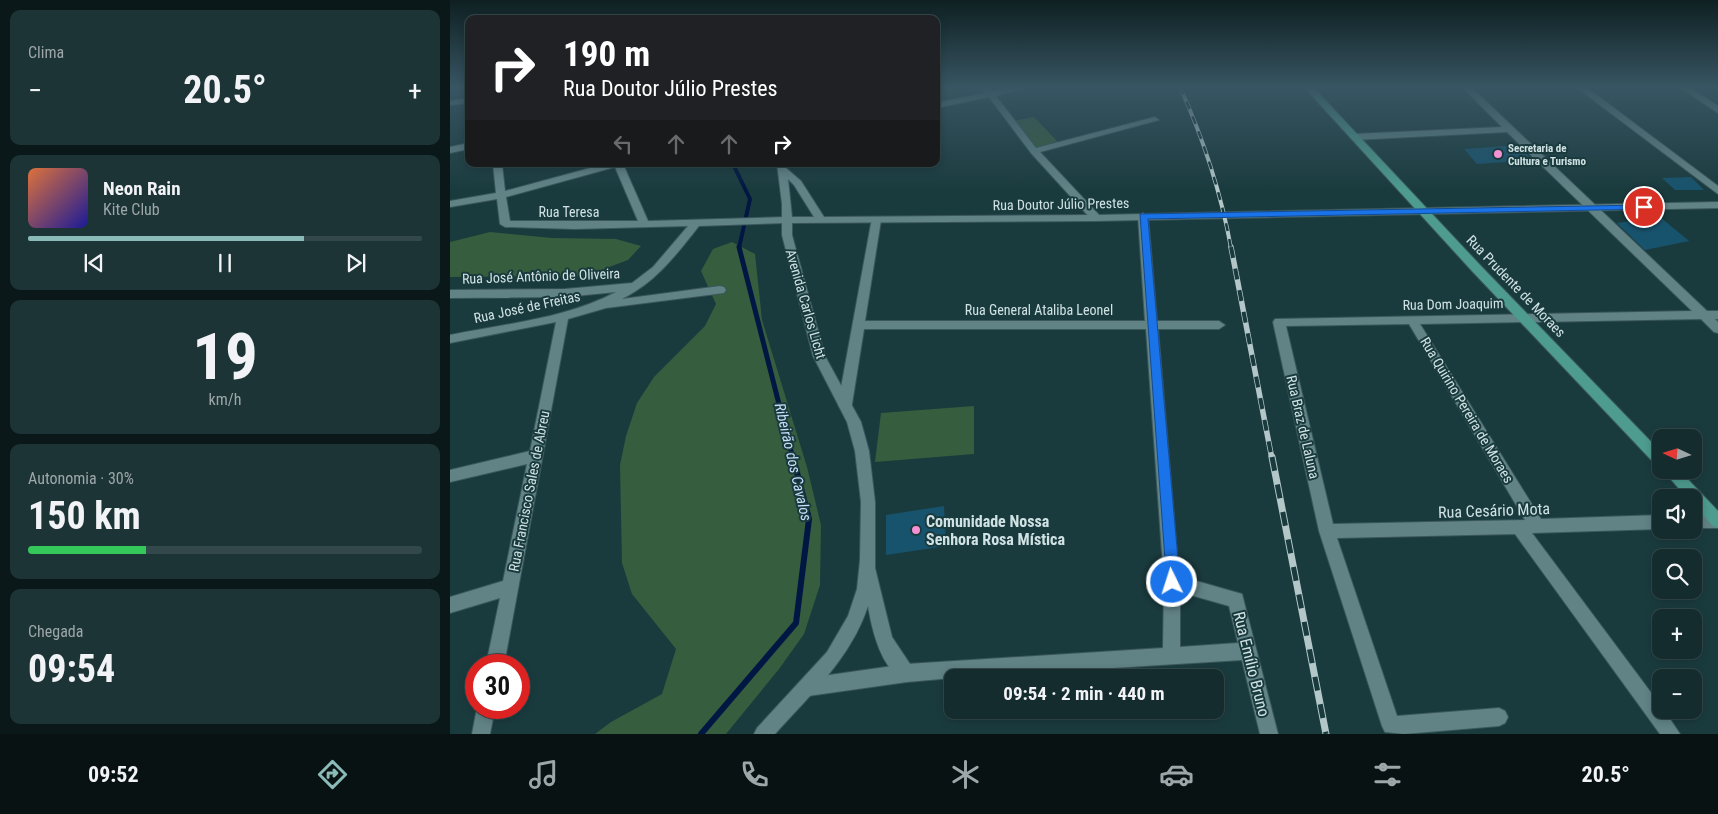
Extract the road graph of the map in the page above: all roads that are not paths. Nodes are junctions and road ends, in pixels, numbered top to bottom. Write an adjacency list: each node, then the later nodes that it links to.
1 (1011, 121): 10 (street)
2 (1150, 121): 10 (street)
3 (1340, 121): 7 (main road, Rua Prudente de Moraes)
4 (1501, 121): 6 (street)
5 (1625, 121): 15 (street)
6 (1509, 129): 7 (street); 19 (street)
7 (1354, 137): 20 (main road, Rua Prudente de Moraes)
8 (465, 147): 9 (street)
9 (450, 150)
10 (1034, 151): 22 (street)
11 (497, 167): 16 (street, Rua Teresa)
12 (604, 167): 16 (street)
13 (620, 167): 27 (street)
14 (782, 167): 23 (street, Avenida Carlos Licht); 24 (street)
15 (1718, 191)
16 (500, 195): 17 (street); 27 (street, Rua Teresa)
17 (450, 204)
18 (1718, 205): 19 (street, Rua Doutor Júlio Prestes)
19 (1591, 209): 20 (street, Rua Doutor Júlio Prestes); 33 (street)
20 (1422, 210): 21 (street, Rua Doutor Júlio Prestes); 36 (main road, Rua Prudente de Moraes)
21 (1143, 216): 22 (street, Rua Doutor Júlio Prestes); 41 (street)
22 (1096, 218): 25 (street, Rua Doutor Júlio Prestes)
23 (786, 220): 24 (street, Rua Doutor Júlio Prestes); 26 (street, Rua Doutor Júlio Prestes); 44 (street, Avenida Carlos Licht)
24 (821, 220): 25 (street, Rua Doutor Júlio Prestes)
25 (876, 220): 39 (street)
26 (729, 222): 28 (street, Rua Teresa)
27 (644, 224): 28 (street, Rua Teresa)
28 (695, 224): 29 (street, Rua José Antônio de Oliveira)
29 (635, 287): 31 (street, Rua José Antônio de Oliveira); 32 (street, Rua José de Freitas)
30 (720, 290): 32 (street)
31 (450, 294)
32 (600, 306): 35 (street, Rua José de Freitas)
33 (1703, 315): 34 (street, Rua Dom Joaquim); 36 (street, Rua Dom Joaquim); 42 (street)
34 (1718, 315)
35 (563, 316): 43 (street, Rua José de Freitas); 46 (street, Rua Francisco Sales de Abreu)
36 (1525, 319): 37 (street, Rua Dom Joaquim); 45 (main road, Rua Prudente de Moraes)
37 (1412, 320): 38 (street, Rua Dom Joaquim); 53 (street, Rua Quirino Pereira de Moraes)
38 (1279, 322): 54 (street, Rua Braz de Laluna)
39 (858, 324): 41 (street, Rua General Ataliba Leonel); 44 (street)
40 (1219, 325): 41 (street, Rua General Ataliba Leonel)
41 (1152, 326): 56 (street)
42 (1718, 329)
43 (450, 339)
44 (845, 404): 55 (street, Avenida Carlos Licht)
45 (1652, 452)
46 (536, 456): 47 (street); 57 (street, Rua Francisco Sales de Abreu)
47 (450, 476)
48 (1678, 479): 50 (main road)
49 (1702, 521): 50 (street)
50 (1718, 521)
51 (1652, 522): 53 (street, Rua Cesário Mota)
52 (1518, 526): 53 (street, Rua Cesário Mota); 54 (street, Rua Cesário Mota); 69 (street)
53 (1537, 526)
54 (1328, 531): 64 (street, Rua Braz de Laluna)
55 (868, 560): 62 (street); 63 (street, Avenida Carlos Licht)
56 (1172, 582): 59 (street, Rua Emílio Bruno); 61 (street)
57 (510, 587): 58 (street); 60 (street, Rua Francisco Sales de Abreu)
58 (450, 605)
59 (1249, 651): 61 (street); 68 (street, Rua Emílio Bruno)
60 (497, 654)
61 (1170, 656): 62 (street)
62 (907, 673): 63 (street)
63 (808, 687): 67 (street, Avenida Carlos Licht)
64 (1499, 717)
65 (484, 719): 66 (street)
66 (481, 734)
67 (763, 734)
68 (1270, 734)
69 (1671, 734)

